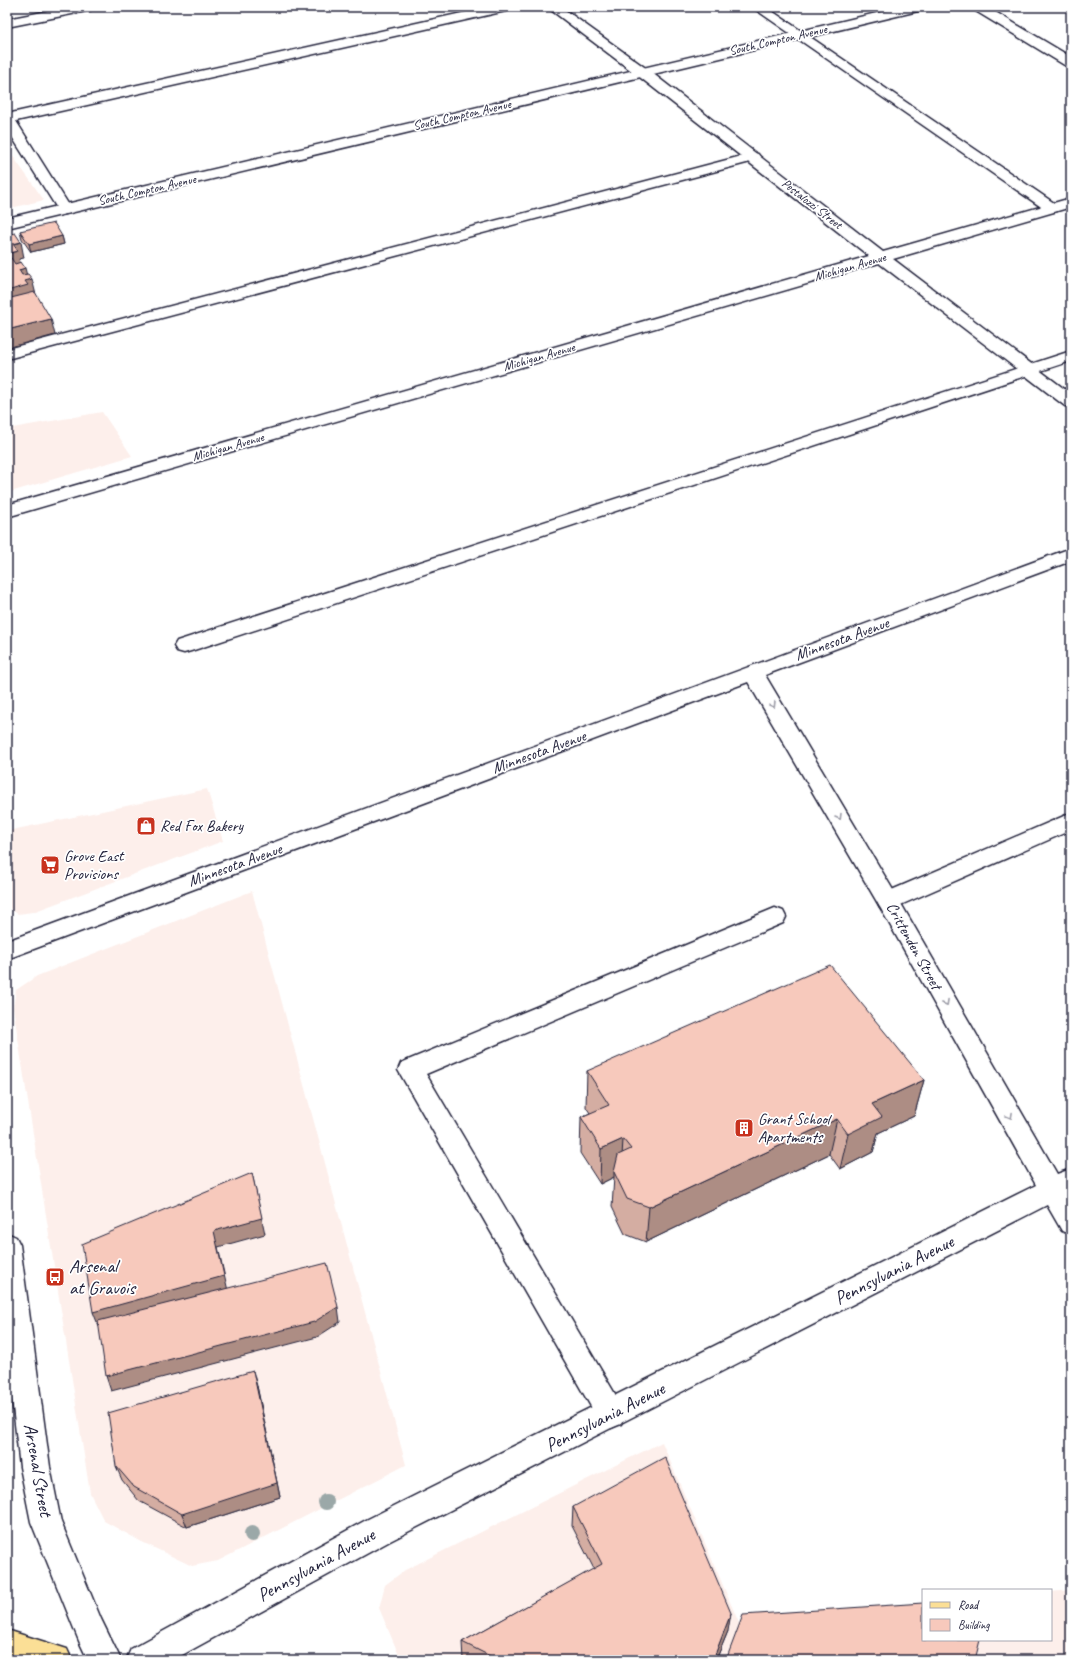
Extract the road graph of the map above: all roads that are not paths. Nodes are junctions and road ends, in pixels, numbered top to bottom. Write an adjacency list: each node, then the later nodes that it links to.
1 (87, 7): 7 (street)
2 (506, 7): 11 (street)
3 (553, 7): 10 (street, Pestalozzi Street)
4 (758, 7): 8 (street)
5 (918, 7): 8 (street, South Compton Avenue)
6 (978, 7): 9 (street)
7 (7, 23)
8 (800, 35): 10 (street, South Compton Avenue); 14 (street)
9 (1071, 63)
10 (642, 72): 12 (street, Pestalozzi Street); 15 (street, South Compton Avenue)
11 (8, 118): 15 (street)
12 (753, 157): 17 (street, Pestalozzi Street); 18 (street)
13 (1071, 202): 14 (street, Michigan Avenue)
14 (1052, 208): 17 (street, Michigan Avenue)
15 (65, 210): 16 (street, South Compton Avenue)
16 (7, 223)
17 (882, 258): 20 (street, Pestalozzi Street); 22 (street, Michigan Avenue)
18 (7, 354)
19 (1071, 356): 20 (street)
20 (1029, 370): 21 (street, Pestalozzi Street); 24 (street)
21 (1071, 402)
22 (7, 511)
23 (1071, 554): 25 (street, Minnesota Avenue)
24 (184, 646)
25 (753, 672): 27 (street, Crittenden Street, one-way to 27); 29 (street, Minnesota Avenue)
26 (1071, 821): 27 (street)
27 (888, 901): 30 (street, Crittenden Street, one-way to 30)
28 (775, 917): 33 (street)
29 (7, 950)
30 (1061, 1185): 31 (street, Crittenden Street); 33 (street, Pennsylvania Avenue)
31 (1071, 1223)
32 (7, 1244): 36 (street, Arsenal Street)
33 (611, 1414): 37 (street, Pennsylvania Avenue)
34 (7, 1646): 35 (main road)
35 (56, 1660)
36 (105, 1660)
37 (142, 1660)

